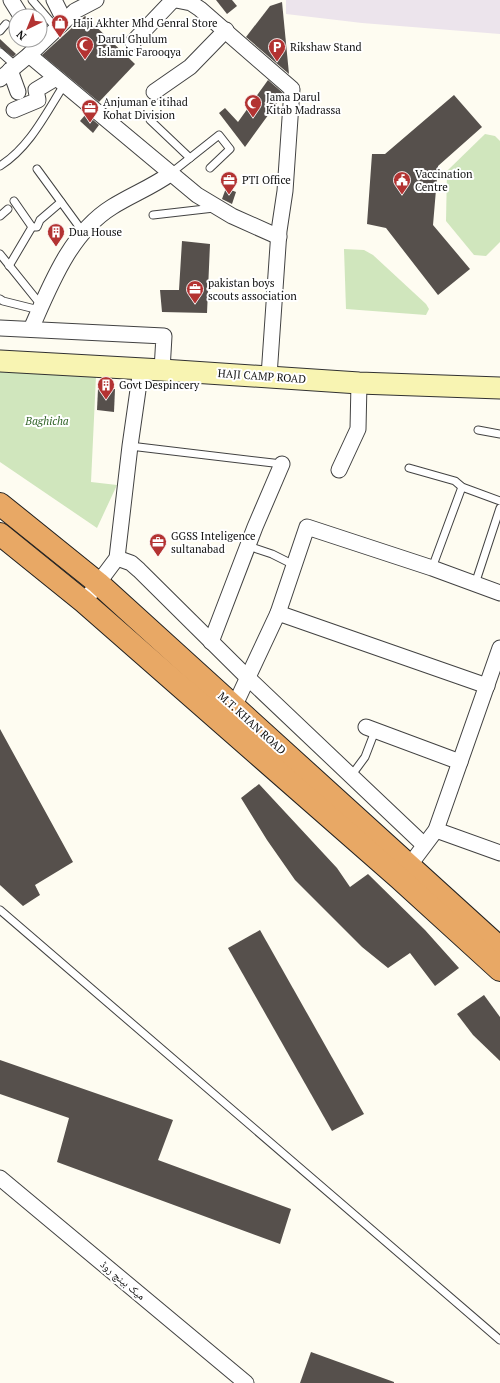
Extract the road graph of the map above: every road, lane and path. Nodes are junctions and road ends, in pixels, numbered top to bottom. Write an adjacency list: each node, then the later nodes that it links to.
1 (32, 0): 6 (lane)
2 (54, 0): 6 (street)
3 (96, 0): 6 (street)
4 (179, 0): 7 (street); 10 (street)
5 (6, 24): 8 (lane)
6 (60, 24): 9 (street)
7 (226, 30): 17 (street); 33 (street)
8 (0, 31)
9 (48, 34)
10 (133, 42)
11 (33, 48): 13 (street)
12 (0, 52): 14 (lane)
13 (28, 55): 14 (street); 15 (street)
14 (9, 72): 16 (street)
15 (60, 81): 18 (street); 21 (lane); 24 (street)
16 (18, 92)
17 (154, 92)
18 (14, 110)
19 (150, 120): 20 (lane)
20 (190, 158): 22 (lane); 24 (lane)
21 (0, 166)
22 (210, 168)
23 (37, 169): 26 (lane)
24 (170, 174): 27 (street); 32 (street)
25 (14, 201): 31 (lane)
26 (61, 202): 31 (lane); 32 (lane)
27 (218, 208): 29 (lane); 33 (street)
28 (8, 209): 30 (lane)
29 (153, 215)
30 (0, 216)
31 (32, 227): 35 (lane)
32 (83, 232): 37 (street)
33 (279, 237): 43 (street)
34 (0, 254): 35 (lane)
35 (9, 266): 37 (lane)
36 (0, 299): 37 (lane)
37 (40, 308): 39 (street)
38 (0, 328): 39 (street)
39 (31, 329): 42 (street)
40 (0, 361): 41 (street, HAJI CAMP ROAD)
41 (141, 369): 42 (street, HAJI CAMP ROAD); 48 (street)
42 (162, 370): 43 (street, HAJI CAMP ROAD)
43 (269, 376): 44 (street, HAJI CAMP ROAD)
44 (359, 383): 45 (street, HAJI CAMP ROAD); 51 (street)
45 (500, 388)
46 (478, 430): 47 (lane)
47 (500, 434)
48 (130, 446): 49 (lane); 58 (street)
49 (282, 464): 57 (street)
50 (409, 468): 52 (lane)
51 (339, 470)
52 (462, 487): 53 (lane); 60 (lane)
53 (500, 501)
54 (0, 504): 61 (highway, M.T. KHAN ROAD)
55 (500, 508): 62 (lane)
56 (0, 534): 64 (highway, M.T. KHAN ROAD)
57 (248, 546): 59 (lane); 66 (street)
58 (117, 558): 61 (street); 66 (street)
59 (294, 564): 60 (street); 65 (street)
60 (432, 568): 62 (street)
61 (98, 583): 64 (street); 70 (highway, M.T. KHAN ROAD)
62 (475, 584): 63 (street)
63 (500, 593)
64 (84, 602): 80 (highway, M.T. KHAN ROAD)
65 (278, 613): 68 (street); 69 (street)
66 (211, 642): 68 (street)
67 (500, 648): 69 (street)
68 (248, 678): 70 (street); 73 (street)
69 (487, 686): 72 (street)
70 (234, 707): 77 (highway, M.T. KHAN ROAD)
71 (370, 729): 72 (street); 73 (lane)
72 (460, 762): 74 (street)
73 (351, 776): 75 (street)
74 (436, 830): 75 (street); 76 (street)
75 (424, 845): 77 (street)
76 (500, 853)
77 (409, 866): 79 (highway, M.T. KHAN ROAD)
78 (0, 910): 82 (lane)
79 (500, 948)
80 (500, 970)
81 (0, 1178): 83 (street, میک ہینچ روڈ)
82 (500, 1340)
83 (246, 1383)

